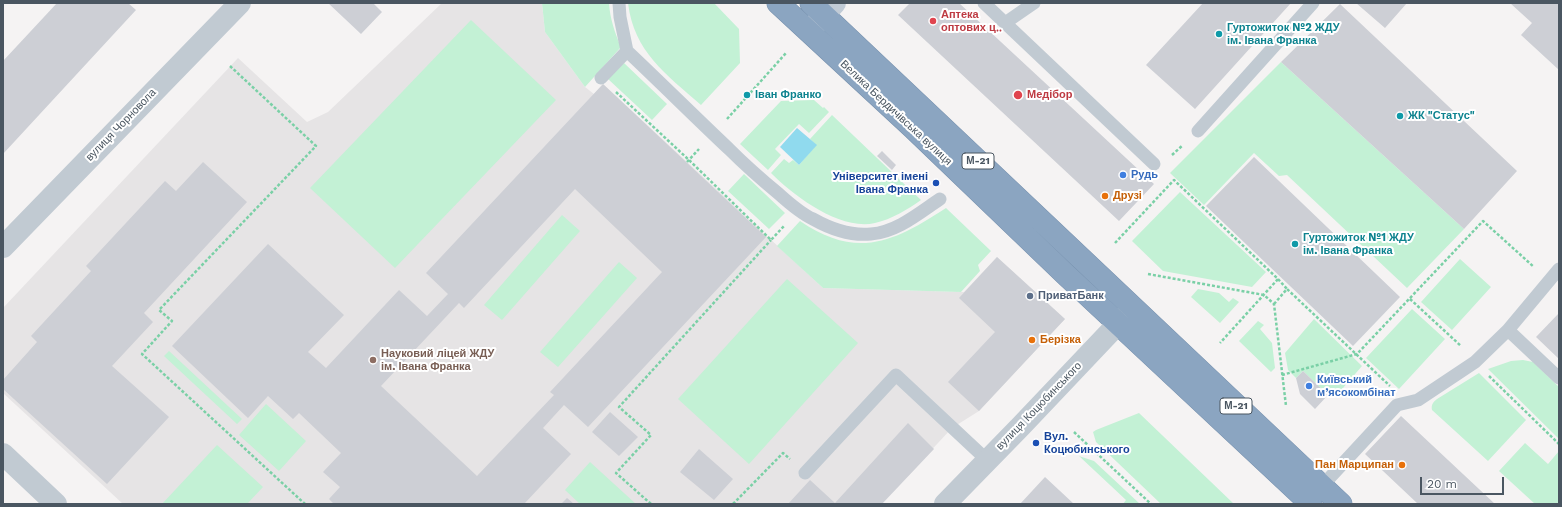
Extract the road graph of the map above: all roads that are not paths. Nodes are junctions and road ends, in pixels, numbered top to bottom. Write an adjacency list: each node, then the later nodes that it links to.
1 (240, 3): 15 (street, вулиця Чорновола)
2 (619, 3): 10 (lane)
3 (778, 3): 9 (highway, Велика Бердичівська вулиця / М-21)
4 (984, 3): 8 (lane)
5 (1034, 3): 8 (lane)
6 (1313, 3): 12 (lane)
7 (823, 7): 9 (street); 17 (highway, Велика Бердичівська вулиця / М-21)
8 (1006, 23): 13 (lane)
9 (808, 31): 17 (highway, Велика Бердичівська вулиця / М-21)
10 (627, 50): 11 (lane); 14 (lane)
11 (602, 78)
12 (1198, 131)
13 (1154, 164)
14 (940, 199)
15 (3, 247)
16 (1559, 270): 18 (lane)
17 (1125, 316): 21 (street, вулиця Коцюбинського); 23 (highway, Велика Бердичівська вулиця / М-21)
18 (1508, 330): 19 (lane); 23 (lane)
19 (1559, 378)
20 (3, 454): 24 (street)
21 (988, 460): 22 (lane); 25 (street, вулиця Коцюбинського)
22 (805, 473)
23 (1316, 495): 26 (highway, Велика Бердичівська вулиця / М-21)
24 (56, 504)
25 (945, 504)
26 (1341, 504)

